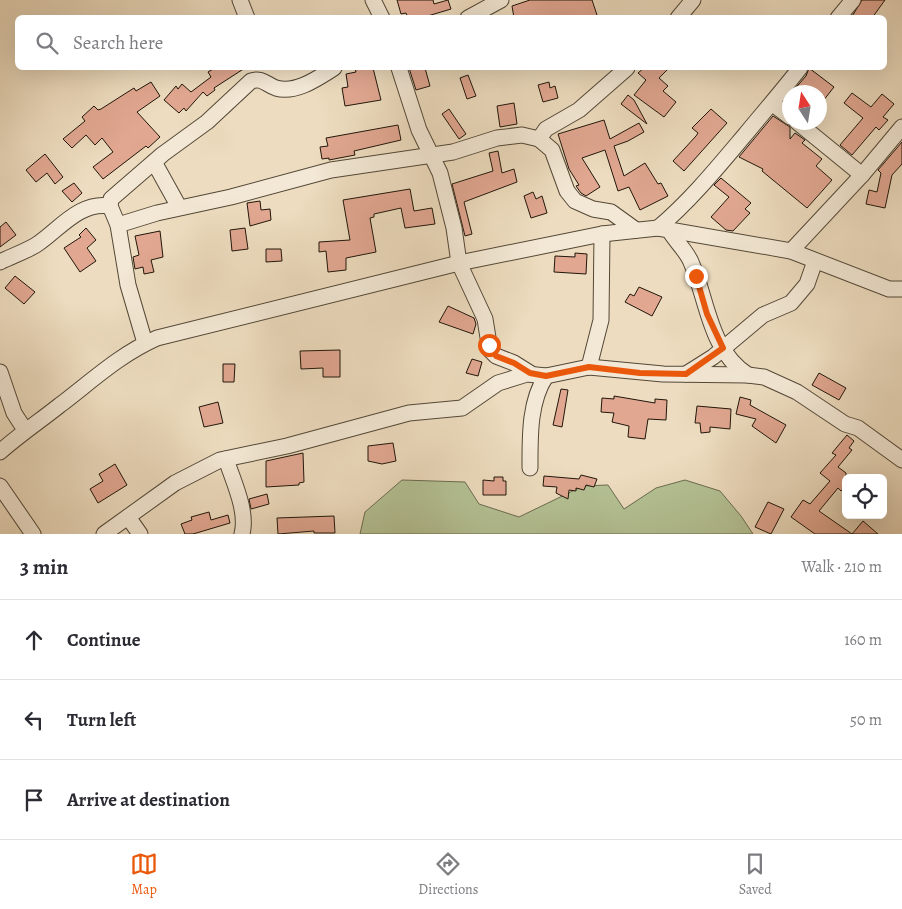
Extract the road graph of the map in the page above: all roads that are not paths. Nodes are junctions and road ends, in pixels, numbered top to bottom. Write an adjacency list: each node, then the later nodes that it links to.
1 (240, 0): 6 (street)
2 (373, 0): 7 (street)
3 (693, 0): 9 (street)
4 (853, 0): 10 (street)
5 (498, 1): 8 (street)
6 (246, 15)
7 (380, 15)
8 (473, 15)
9 (680, 15)
10 (840, 15)
11 (331, 70): 15 (street)
12 (400, 70): 21 (street)
13 (625, 70): 20 (street)
14 (798, 70): 16 (street)
15 (264, 75): 22 (street)
16 (773, 104): 17 (street); 27 (street)
17 (782, 111)
18 (902, 127): 23 (street)
19 (807, 130): 23 (street)
20 (540, 139): 21 (street); 28 (street)
21 (432, 155): 25 (street); 33 (street)
22 (154, 162): 24 (street); 25 (street)
23 (862, 175): 30 (street)
24 (110, 206): 26 (street); 32 (street)
25 (179, 207): 26 (street)
26 (118, 225): 35 (street)
27 (664, 229): 28 (street); 30 (street); 36 (street)
28 (636, 230): 29 (street)
29 (602, 234): 33 (street); 37 (street)
30 (791, 251): 31 (street)
31 (816, 261): 34 (street); 36 (street)
32 (0, 262)
33 (459, 263): 35 (street); 39 (street)
34 (902, 290)
35 (145, 343): 43 (street)
36 (723, 348): 40 (street); 41 (street)
37 (589, 367): 40 (street); 42 (street)
38 (0, 372): 43 (street)
39 (530, 373): 42 (street); 45 (street)
40 (686, 374): 41 (street)
41 (748, 375): 46 (street)
42 (546, 376): 47 (street)
43 (25, 430): 44 (street)
44 (0, 452)
45 (226, 459): 49 (street); 53 (street)
46 (902, 460)
47 (530, 468)
48 (0, 486): 50 (street)
49 (128, 517): 51 (street); 52 (street)
50 (33, 534)
51 (104, 534)
52 (140, 534)
53 (242, 534)

